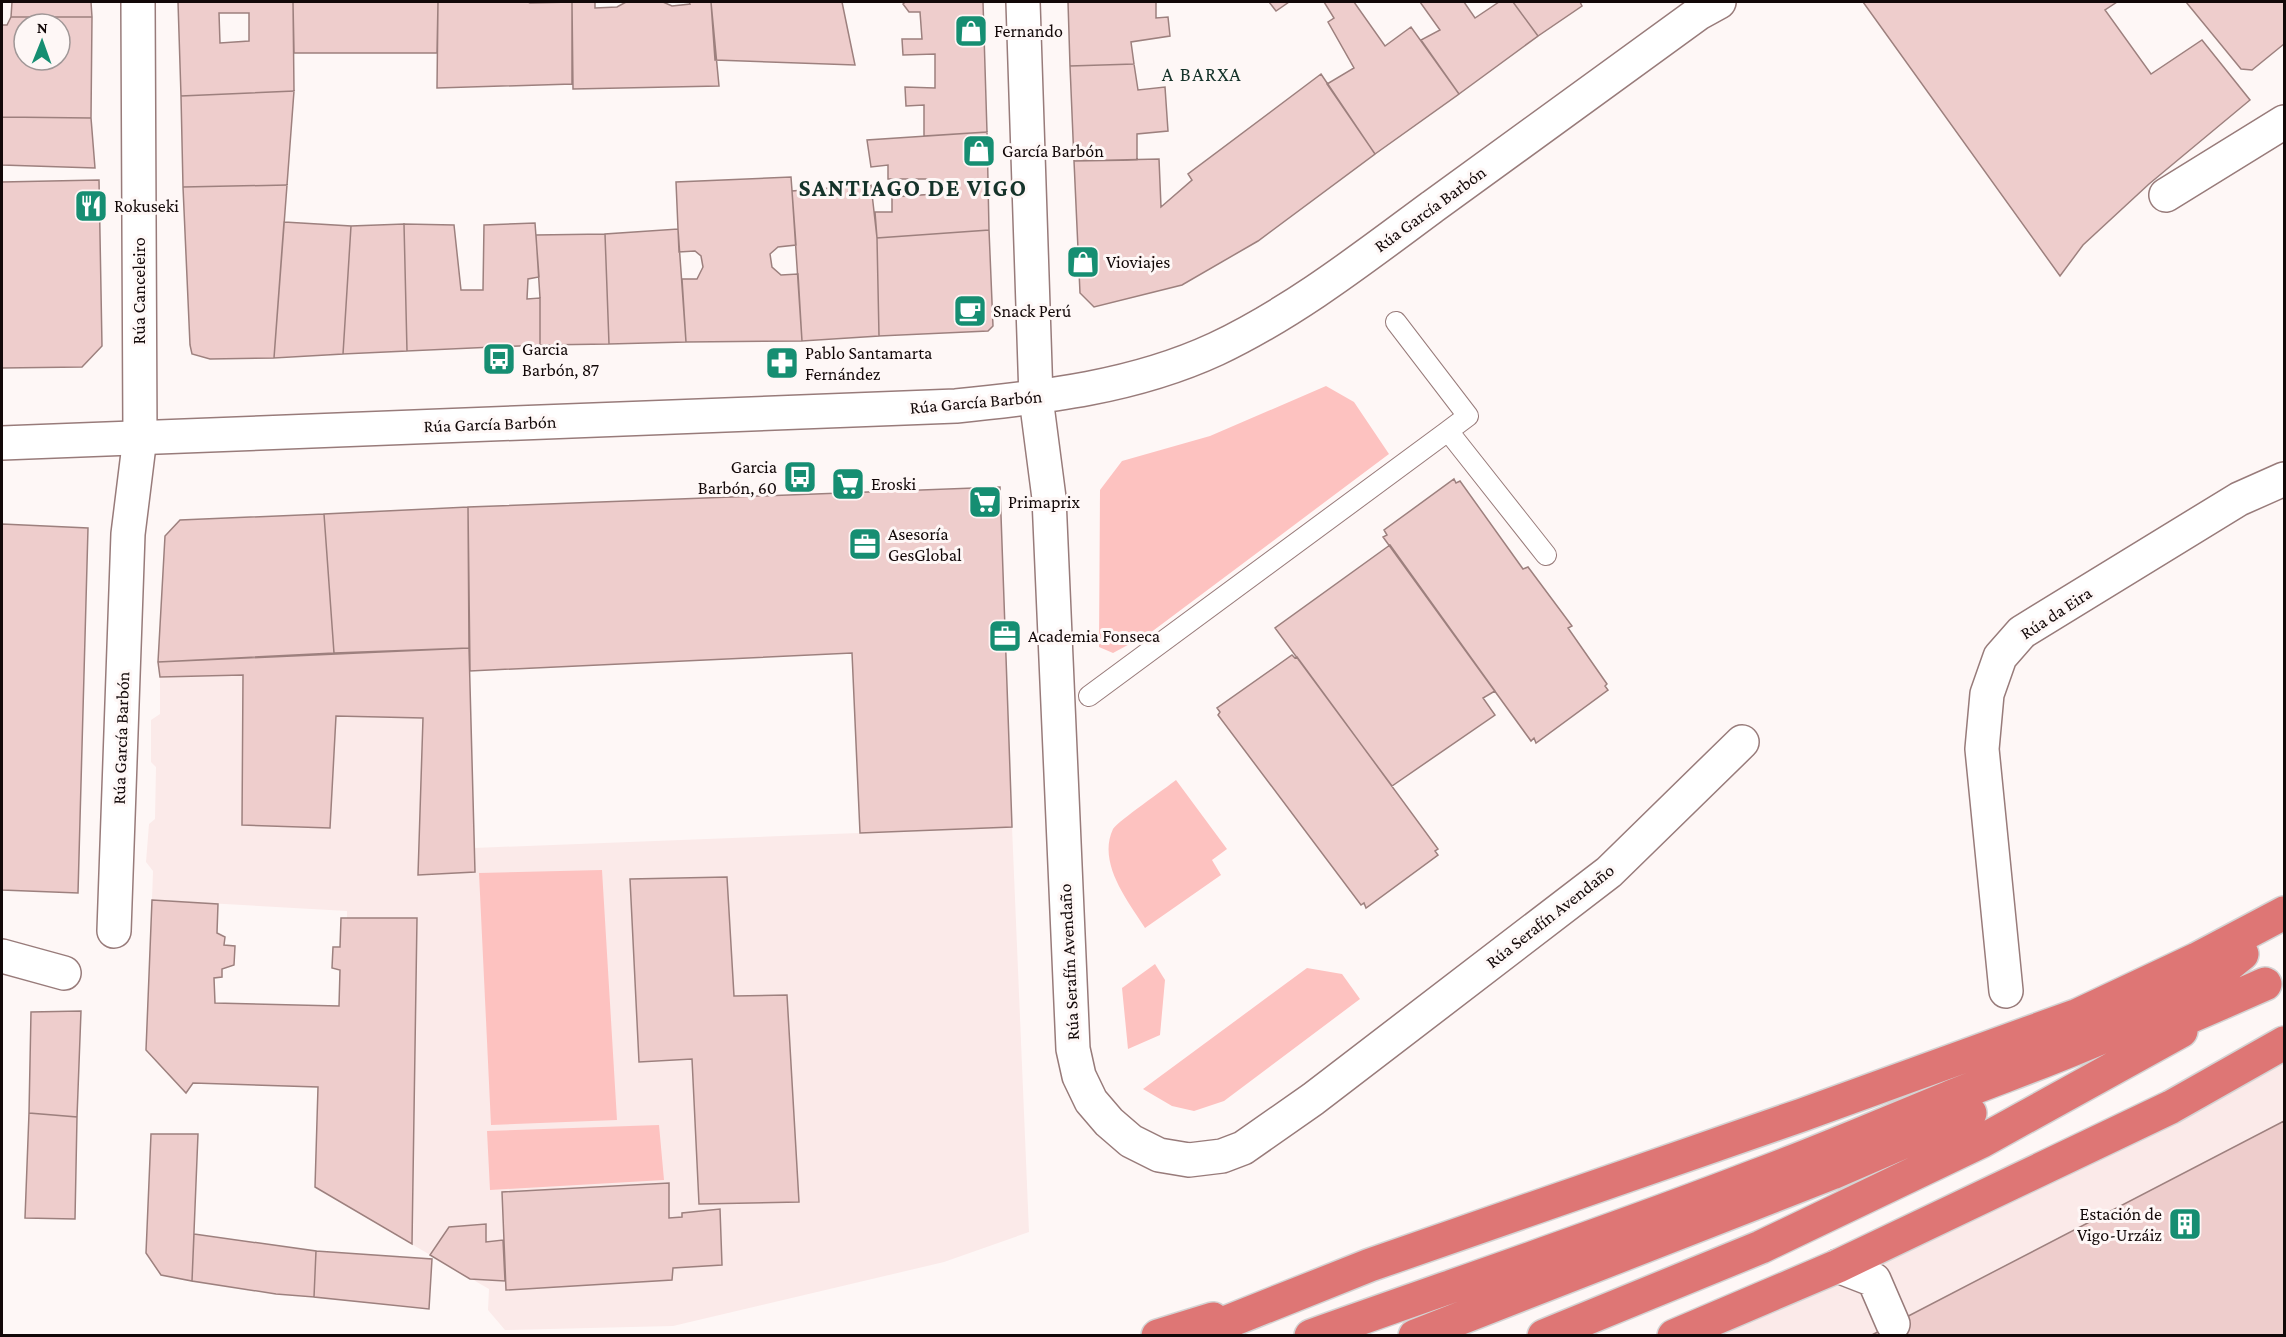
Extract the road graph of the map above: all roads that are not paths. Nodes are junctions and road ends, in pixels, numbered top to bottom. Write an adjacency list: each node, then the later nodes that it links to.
1 (138, 2): 9 (street, Rúa Canceleiro)
2 (1023, 2): 7 (street, Rúa Serafín Avendaño)
3 (1709, 5): 7 (street, Rúa García Barbón)
4 (2284, 122): 5 (street)
5 (2166, 195)
6 (1396, 322): 8 (lane)
7 (1036, 398): 9 (street, Rúa García Barbón); 14 (street, Rúa Serafín Avendaño)
8 (1448, 431): 12 (lane); 13 (lane)
9 (140, 437): 10 (street, Rúa García Barbón); 17 (street, Rúa García Barbón)
10 (2, 443)
11 (2284, 478): 21 (street, Rúa da Eira)
12 (1546, 555)
13 (1089, 696)
14 (1742, 742)
15 (2284, 913): 26 (highway)
16 (2284, 918): 30 (highway)
17 (114, 931)
18 (2, 956): 19 (street)
19 (64, 973)
20 (2275, 979): 31 (highway); 32 (highway)
21 (2006, 991)
22 (2284, 1043): 23 (highway)
23 (1893, 1240): 24 (highway); 25 (street)
24 (1838, 1266): 25 (street); 33 (highway)
25 (1874, 1280): 27 (street)
26 (1289, 1297): 28 (highway); 29 (highway)
27 (1893, 1324)
28 (1158, 1335)
29 (1192, 1335)
30 (1311, 1335)
31 (1415, 1335)
32 (1544, 1335)
33 (1674, 1335)

